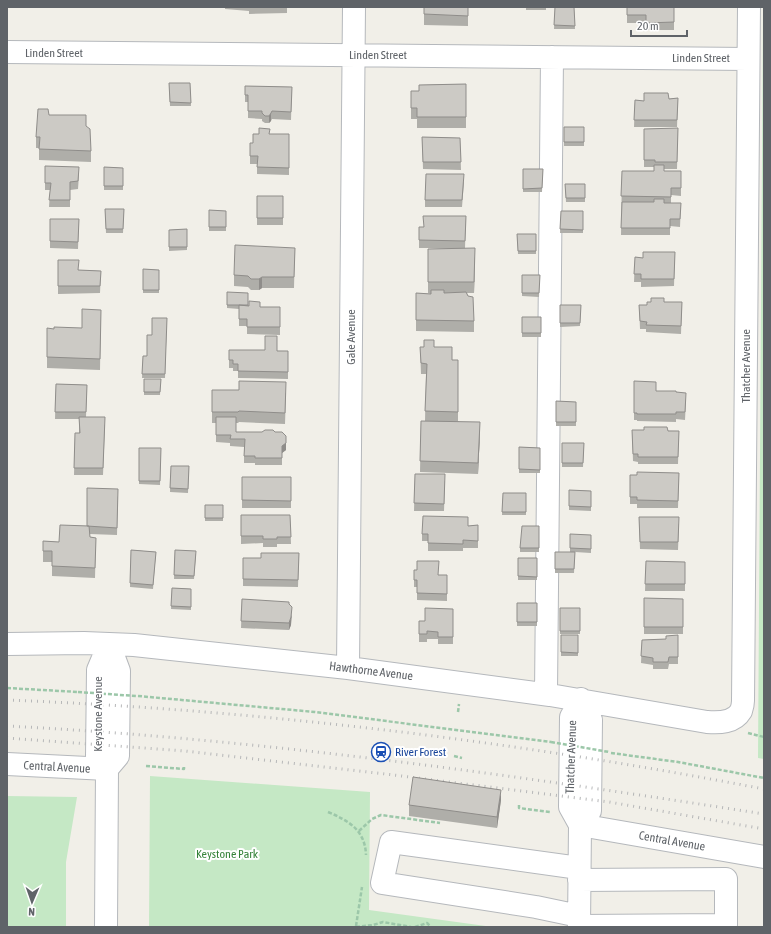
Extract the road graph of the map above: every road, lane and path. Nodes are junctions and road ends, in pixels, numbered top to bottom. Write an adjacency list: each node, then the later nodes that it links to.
1 (354, 7): 4 (street, Gale Avenue)
2 (749, 7): 6 (street, Thatcher Avenue)
3 (7, 52): 4 (street, Linden Street)
4 (353, 55): 5 (street, Linden Street); 9 (street, Gale Avenue)
5 (552, 57): 6 (street, Linden Street); 11 (street)
6 (748, 59): 15 (street, Thatcher Avenue)
7 (7, 644): 8 (street, Hawthorne Avenue)
8 (109, 644): 9 (street, Hawthorne Avenue); 21 (street, Keystone Avenue)
9 (348, 668): 11 (street, Hawthorne Avenue)
10 (7, 688): 22 (path, bridge)
11 (546, 694): 12 (street, Hawthorne Avenue)
12 (581, 699): 15 (street, Hawthorne Avenue); 27 (street, Thatcher Avenue)
13 (459, 704): 14 (path)
14 (458, 712)
15 (731, 720)
16 (454, 756): 17 (path)
17 (462, 758)
18 (7, 764): 21 (street, Central Avenue)
19 (146, 766): 20 (path)
20 (184, 767)
21 (107, 769): 34 (street, Keystone Avenue)
22 (764, 778)
23 (519, 805): 25 (path)
24 (328, 812): 28 (path)
25 (555, 813)
26 (440, 823): 28 (path)
27 (580, 826): 29 (street, Central Avenue); 31 (street, Thatcher Avenue)
28 (359, 831): 30 (path)
29 (764, 857)
30 (366, 858)
31 (579, 874): 33 (street, Thatcher Avenue); 33 (street); 33 (street)
32 (363, 884): 35 (path)
33 (579, 923)
34 (106, 927)
35 (356, 927): 36 (path)
36 (411, 927)
37 (415, 927): 38 (path)
38 (431, 927)

